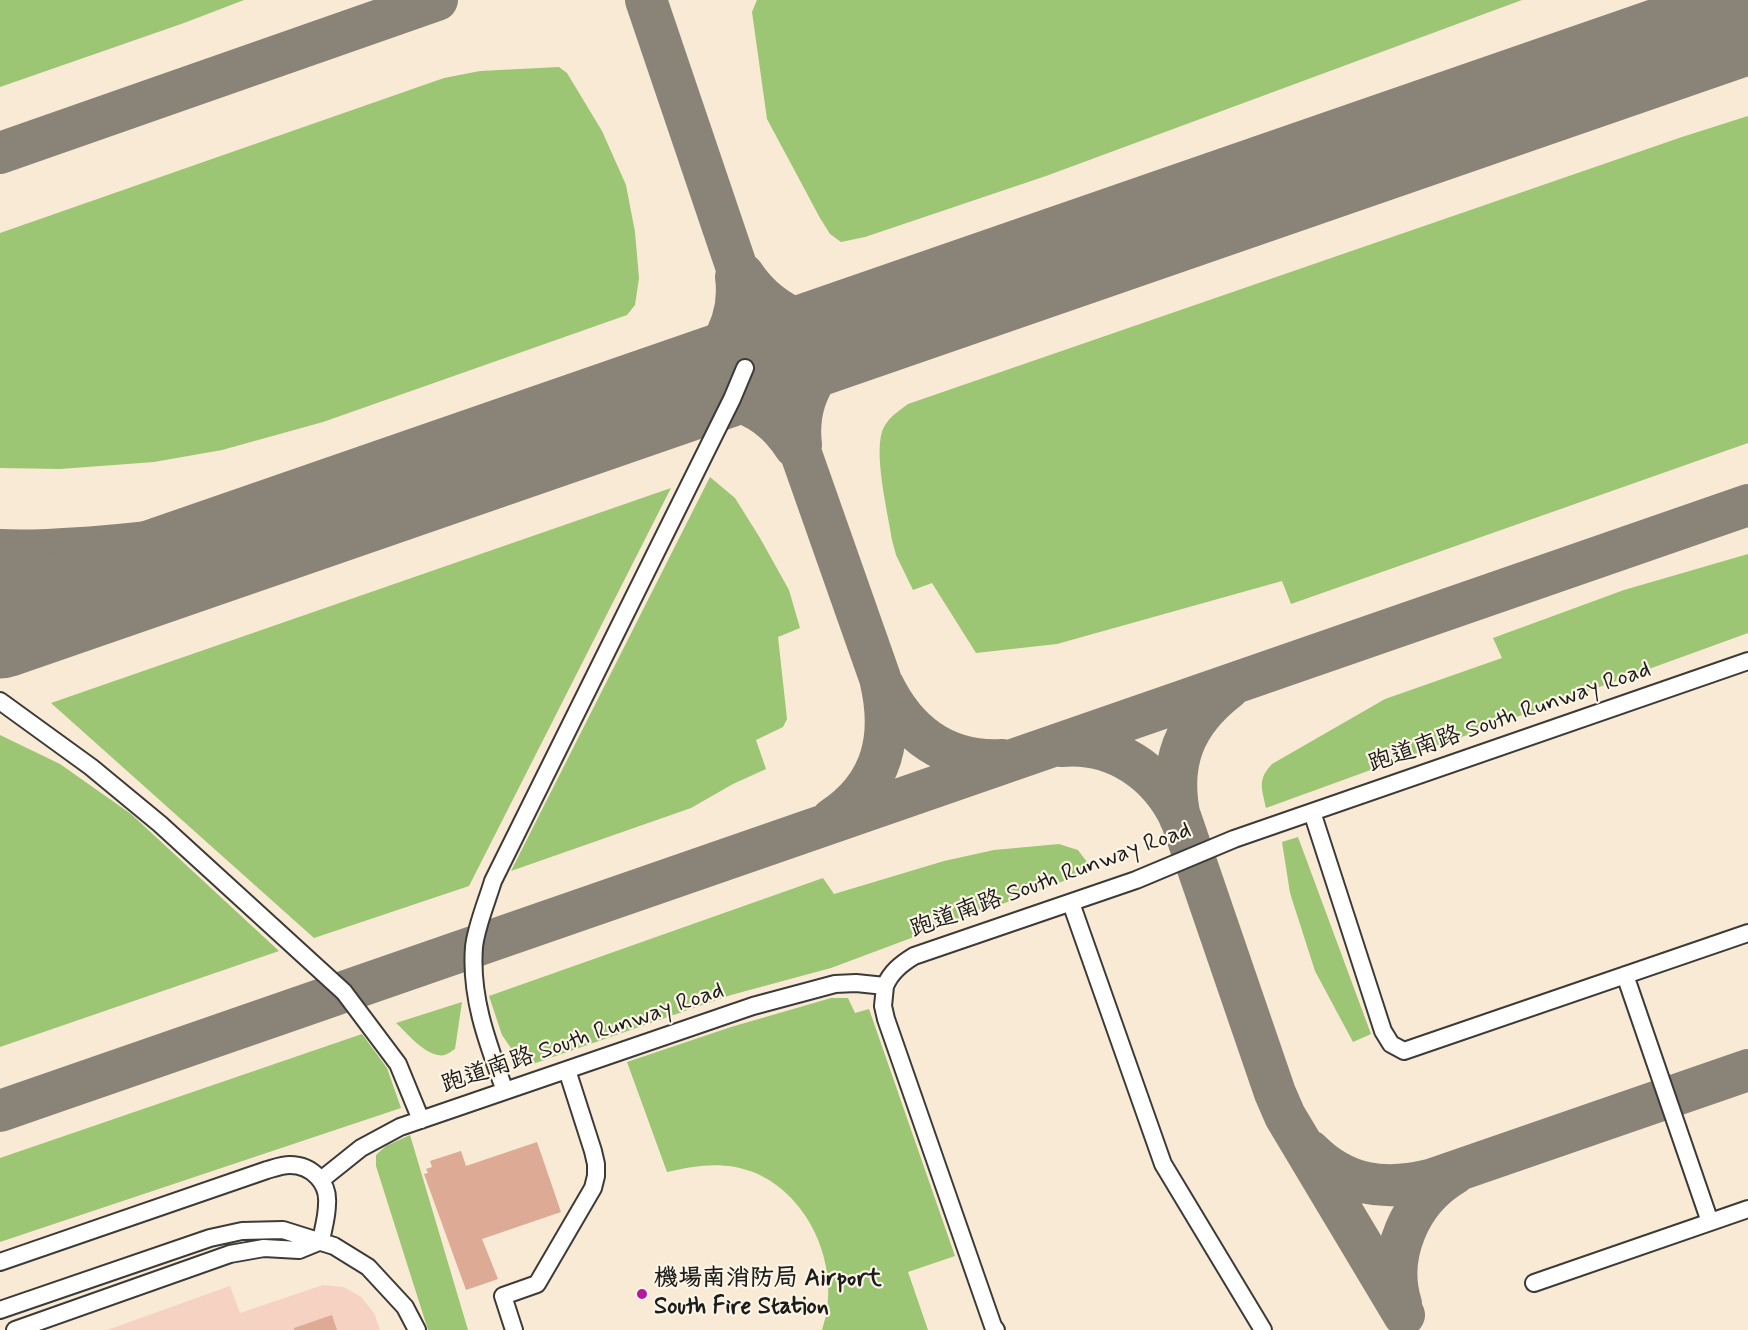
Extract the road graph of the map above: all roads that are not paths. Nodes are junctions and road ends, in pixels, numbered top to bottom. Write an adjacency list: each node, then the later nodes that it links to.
1 (745, 368): 10 (lane)
2 (1748, 661): 4 (lane, 跑道南路 South Runway Road)
3 (0, 700): 11 (lane)
4 (1312, 812): 5 (lane, 跑道南路 South Runway Road); 7 (lane)
5 (1071, 903): 8 (lane, 跑道南路 South Runway Road); 23 (lane)
6 (1748, 933): 7 (lane)
7 (1625, 975): 14 (lane)
8 (885, 986): 9 (lane, 跑道南路 South Runway Road); 22 (lane)
9 (567, 1070): 10 (lane, 跑道南路 South Runway Road); 21 (lane)
10 (505, 1091): 11 (lane, 跑道南路 South Runway Road)
11 (421, 1120): 12 (lane, 跑道南路 South Runway Road)
12 (321, 1180): 15 (lane); 16 (lane)
13 (1748, 1209): 14 (lane)
14 (1710, 1222): 17 (lane)
15 (321, 1241): 18 (lane); 19 (lane); 20 (lane)
16 (0, 1262)
17 (1534, 1283)
18 (0, 1310)
19 (15, 1330)
20 (417, 1330)
21 (514, 1330)
22 (996, 1330)
23 (1263, 1330)

